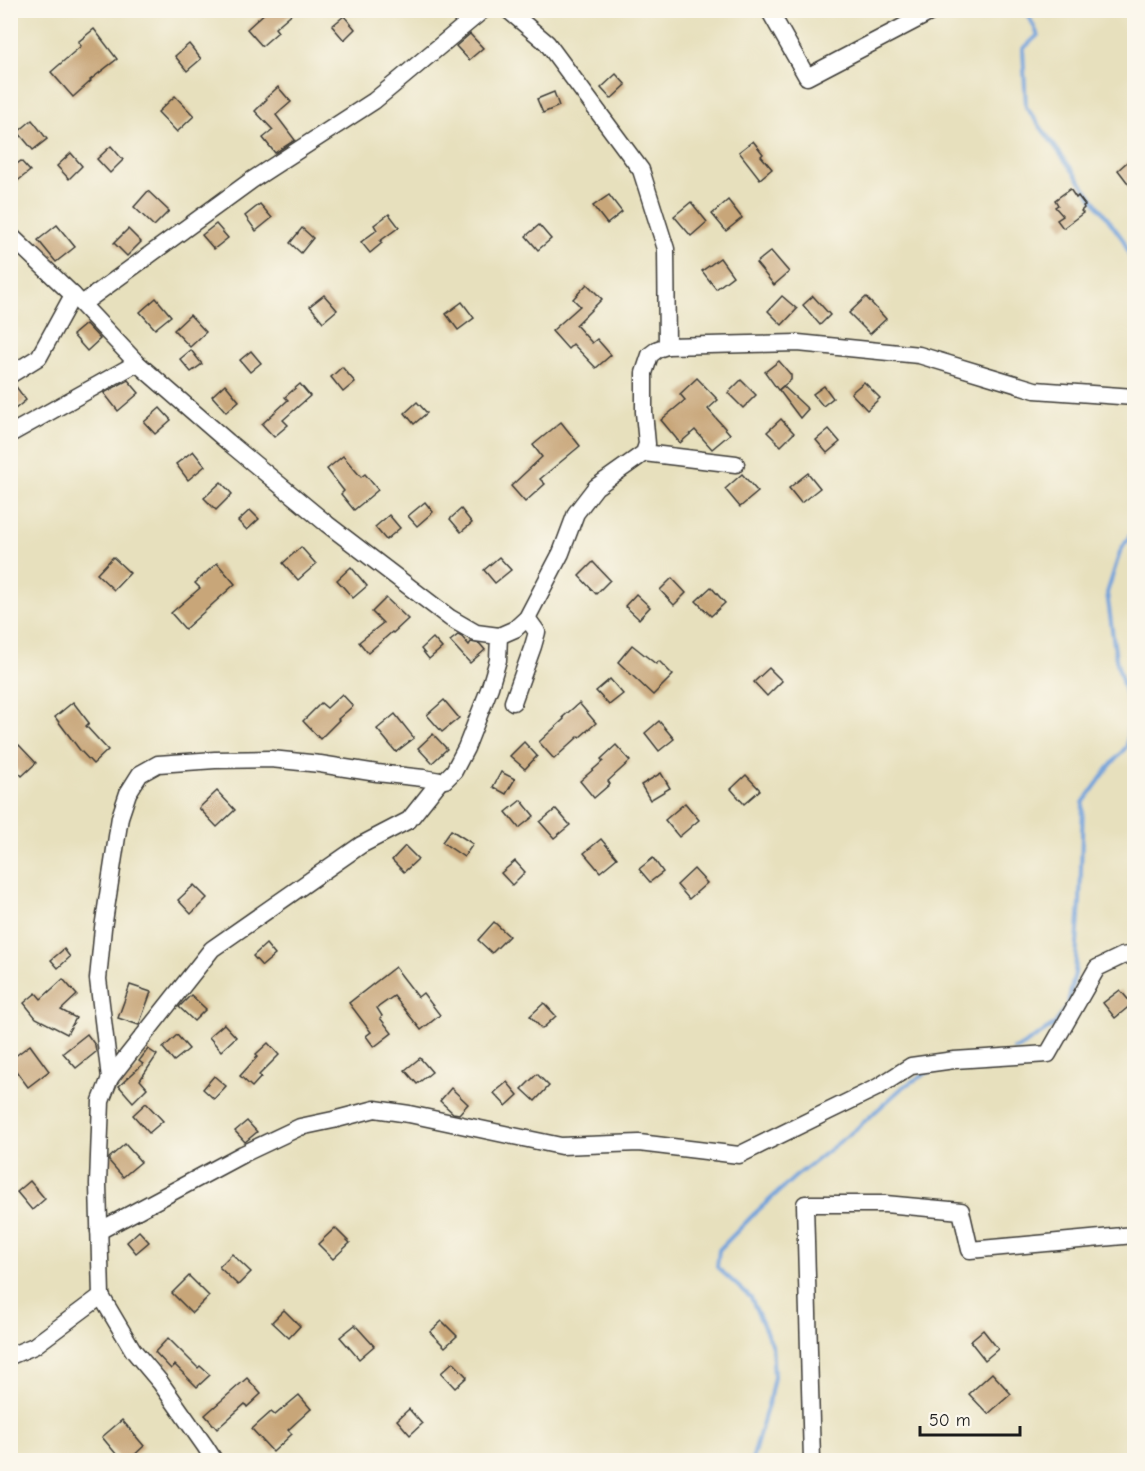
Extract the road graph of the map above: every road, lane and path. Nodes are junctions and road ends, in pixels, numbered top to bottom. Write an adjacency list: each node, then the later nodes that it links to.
1 (483, 10): 6 (street)
2 (508, 10): 7 (street)
3 (769, 10): 4 (street)
4 (935, 10)
5 (10, 235): 6 (street)
6 (78, 300): 8 (street); 9 (street)
7 (667, 346): 10 (street); 12 (street)
8 (137, 363): 11 (street); 15 (street)
9 (10, 375)
10 (1134, 397)
11 (10, 434)
12 (644, 453): 13 (street); 14 (street)
13 (736, 464)
14 (527, 618): 15 (street); 16 (street)
15 (499, 636): 17 (street)
16 (513, 702)
17 (440, 782): 19 (street); 19 (street)
18 (1134, 954): 20 (street)
19 (110, 1078): 20 (street)
20 (99, 1231): 22 (street)
21 (1134, 1235): 25 (street)
22 (101, 1296): 23 (street); 24 (street)
23 (10, 1356)
24 (214, 1461)
25 (812, 1461)

